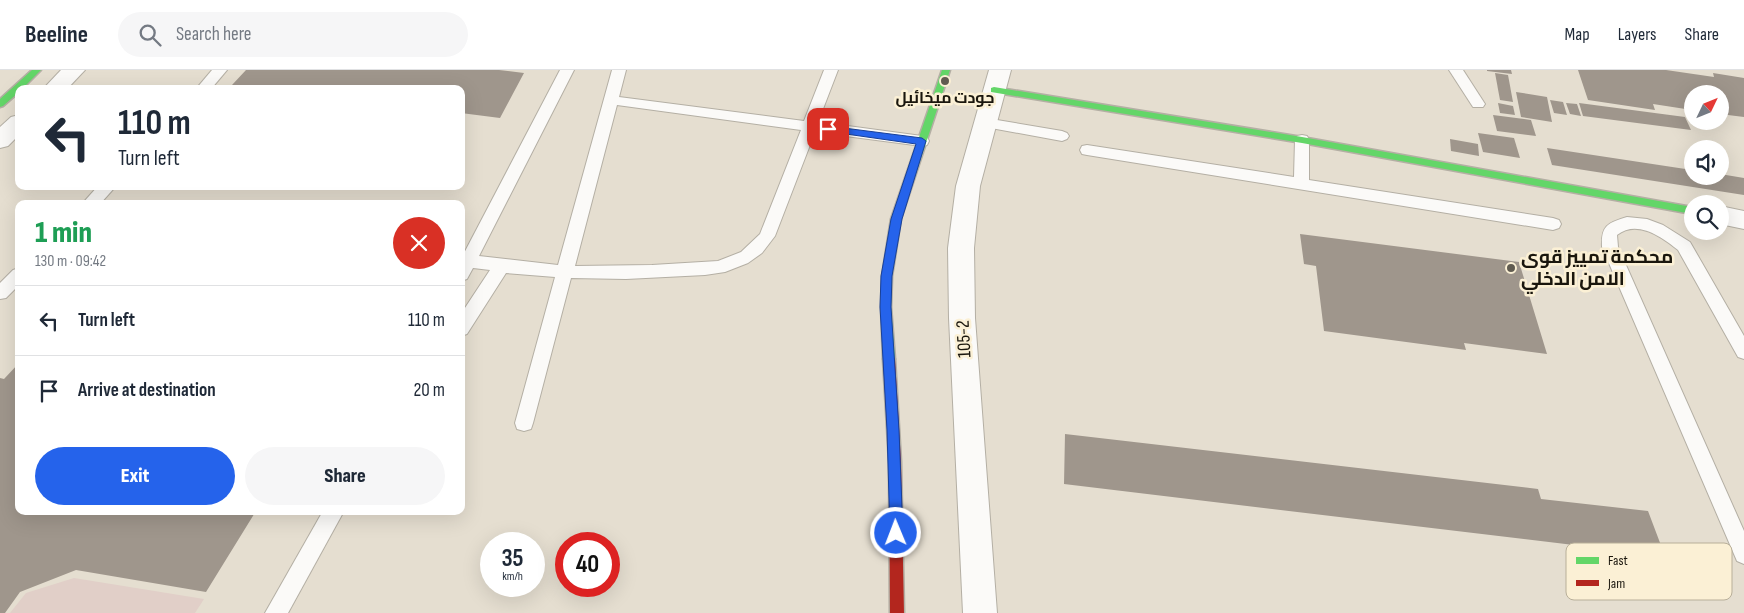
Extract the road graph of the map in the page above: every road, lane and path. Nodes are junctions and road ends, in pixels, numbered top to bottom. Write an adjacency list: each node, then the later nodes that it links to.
1 (37, 70): 10 (street)
2 (74, 70): 11 (street)
3 (220, 70): 12 (lane)
4 (567, 70): 35 (lane)
5 (619, 70): 14 (lane)
6 (831, 70): 19 (lane)
7 (946, 70): 23 (street)
8 (1456, 70): 16 (lane)
9 (997, 80): 17 (street, 105-2); 22 (street)
10 (21, 85)
11 (58, 85)
12 (207, 85)
13 (15, 90): 15 (street)
14 (610, 100): 19 (lane); 36 (lane)
15 (0, 104)
16 (1478, 104)
17 (985, 123): 20 (lane); 46 (street, 105-2)
18 (15, 126): 21 (street)
19 (809, 127): 23 (lane); 36 (lane)
20 (1062, 136)
21 (0, 140)
22 (1302, 140): 25 (lane); 27 (street)
23 (922, 141): 45 (street)
24 (1087, 150): 25 (lane)
25 (1301, 184): 33 (lane)
26 (104, 190): 28 (lane)
27 (1628, 199): 29 (street); 32 (lane)
28 (94, 200)
29 (1684, 210)
30 (1729, 218): 31 (street)
31 (1744, 220)
32 (1638, 223): 40 (lane); 43 (lane)
33 (1553, 224)
34 (501, 266): 35 (lane); 36 (lane); 39 (lane)
35 (465, 268)
36 (564, 270): 41 (lane)
37 (15, 278): 38 (lane)
38 (0, 293)
39 (465, 323)
40 (1744, 352)
41 (524, 423)
42 (332, 515): 44 (lane)
43 (1744, 554)
44 (276, 613)
45 (897, 613)
46 (980, 613)

